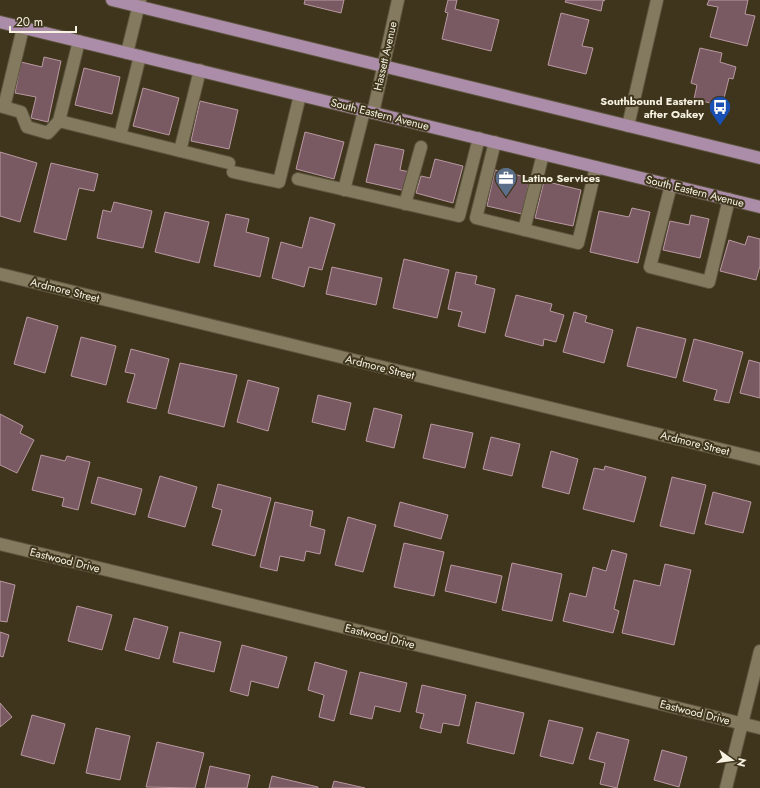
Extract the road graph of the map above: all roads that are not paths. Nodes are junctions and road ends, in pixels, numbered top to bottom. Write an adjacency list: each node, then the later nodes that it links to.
1 (112, 0): 4 (main road)
2 (398, 0): 10 (street, Hassett Avenue)
3 (657, 0): 16 (street)
4 (139, 3): 8 (street); 10 (main road)
5 (0, 22): 6 (main road, South Eastern Avenue)
6 (23, 28): 7 (main road, South Eastern Avenue); 13 (street)
7 (79, 41): 8 (main road, South Eastern Avenue); 15 (street)
8 (127, 53): 9 (main road, South Eastern Avenue)
9 (140, 56): 11 (main road, South Eastern Avenue); 17 (street)
10 (383, 66): 14 (street, Hassett Avenue); 16 (main road)
11 (200, 70): 12 (main road, South Eastern Avenue); 21 (street)
12 (300, 95): 14 (main road, South Eastern Avenue); 21 (street)
13 (2, 107): 15 (street)
14 (368, 112): 18 (main road, South Eastern Avenue); 27 (street, Hassett Avenue)
15 (59, 121): 17 (street)
16 (628, 126): 23 (main road)
17 (120, 136): 21 (street)
18 (479, 138): 19 (main road, South Eastern Avenue); 29 (street)
19 (495, 142): 22 (main road, South Eastern Avenue); 31 (street)
20 (421, 147): 29 (street)
21 (180, 151)
22 (543, 154): 24 (main road, South Eastern Avenue); 31 (street)
23 (760, 158)
24 (596, 167): 26 (main road, South Eastern Avenue); 31 (street)
25 (298, 179): 27 (street)
26 (671, 185): 28 (main road, South Eastern Avenue); 28 (street)
27 (344, 190): 29 (street)
28 (729, 199): 30 (main road, South Eastern Avenue)
29 (405, 204)
30 (760, 207)
31 (524, 230)
32 (0, 274): 33 (street, Ardmore Street)
33 (760, 459)
34 (0, 544): 36 (street, Eastwood Drive)
35 (760, 651): 36 (street)
36 (742, 724): 37 (street, Eastwood Drive); 38 (street)
37 (760, 728)
38 (726, 788)

